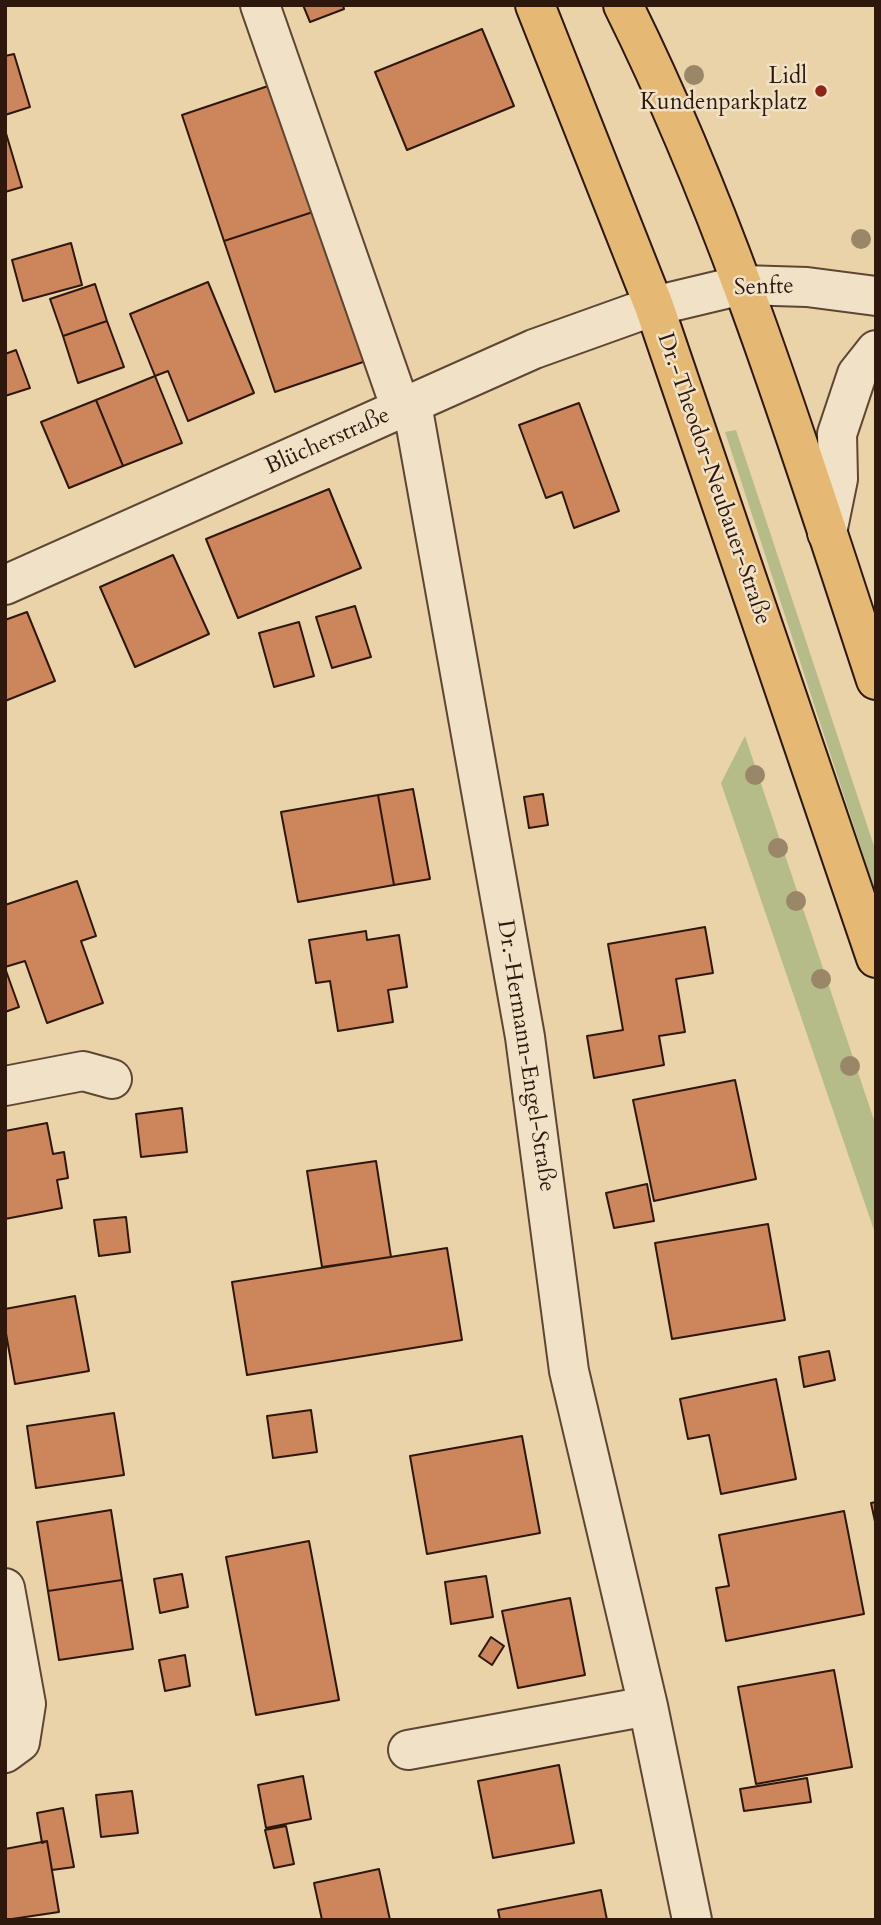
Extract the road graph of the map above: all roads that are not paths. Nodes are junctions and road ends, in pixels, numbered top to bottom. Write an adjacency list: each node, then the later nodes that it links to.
1 (260, 5): 8 (street, Dr.-Hermann-Engel-Straße)
2 (535, 5): 6 (main road, Dr.-Theodor-Neubauer-Straße)
3 (623, 5): 4 (main road)
4 (742, 285): 5 (street, Senfte); 6 (street, Senfte); 9 (main road)
5 (876, 296)
6 (654, 306): 8 (street, Blücherstraße); 12 (main road, Dr.-Theodor-Neubauer-Straße)
7 (876, 349): 9 (street)
8 (406, 407): 10 (street, Blücherstraße); 16 (street, Dr.-Hermann-Engel-Straße)
9 (827, 533): 11 (main road)
10 (5, 584)
11 (876, 680)
12 (876, 958)
13 (112, 1079): 14 (street)
14 (5, 1086)
15 (5, 1588): 18 (street)
16 (648, 1706): 17 (street); 19 (street, Dr.-Hermann-Engel-Straße)
17 (408, 1750)
18 (5, 1753)
19 (692, 1920)

